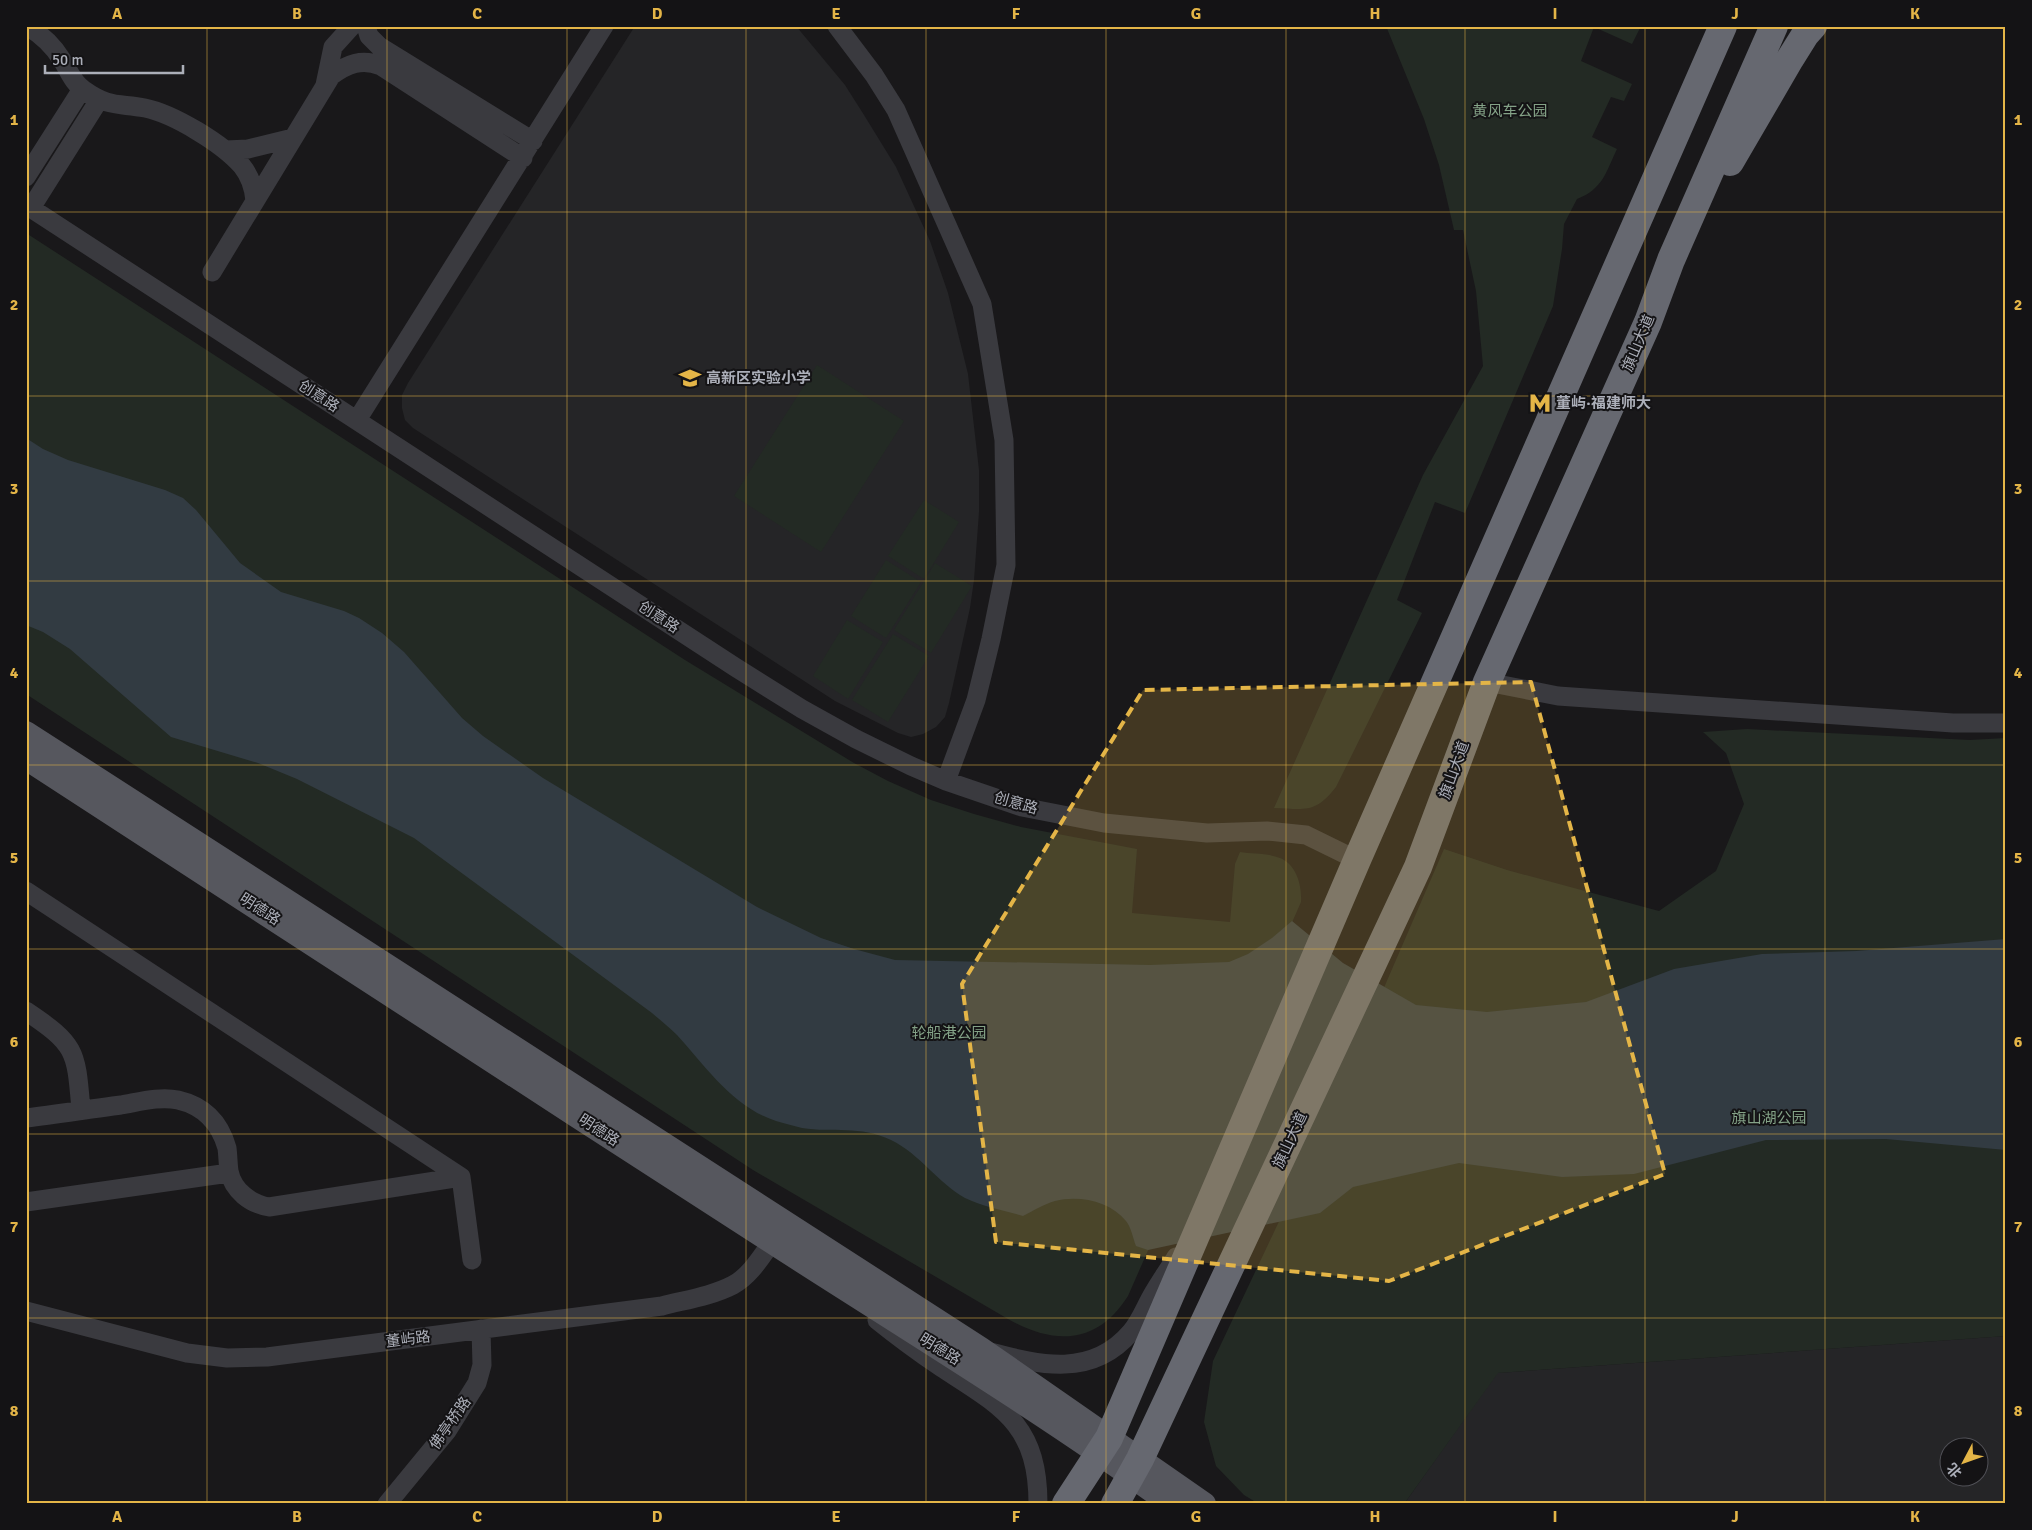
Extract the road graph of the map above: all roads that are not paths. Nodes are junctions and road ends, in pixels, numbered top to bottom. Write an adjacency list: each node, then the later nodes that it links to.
1 (27, 26): 12 (street)
2 (352, 26): 10 (street)
3 (366, 26): 15 (street)
4 (604, 26): 15 (street)
5 (837, 26): 28 (street)
6 (1707, 26): 11 (highway)
7 (1723, 26): 11 (highway)
8 (1774, 26): 21 (highway, 旗山大道)
9 (1813, 26): 21 (highway)
10 (325, 86): 14 (street); 17 (street)
11 (1695, 87): 29 (highway)
12 (82, 89): 13 (street); 18 (street)
13 (99, 100): 16 (street); 20 (street)
14 (293, 138): 16 (street); 19 (street)
15 (533, 142): 17 (street)
16 (226, 150): 19 (street)
17 (523, 158): 23 (street)
18 (26, 177)
19 (255, 201): 22 (street)
20 (29, 207): 23 (street, 创意路)
21 (1671, 260): 24 (highway, 旗山大道)
22 (212, 272)
23 (357, 420): 28 (street, 创意路)
24 (1487, 682): 25 (street); 44 (highway, 旗山大道)
25 (2006, 723)
26 (26, 733): 42 (main road)
27 (26, 758): 38 (main road, 明德路)
28 (946, 781): 29 (street, 创意路)
29 (1357, 860): 37 (highway)
30 (26, 891): 35 (street)
31 (26, 1011): 32 (street)
32 (81, 1110): 33 (street); 34 (street)
33 (26, 1118)
34 (230, 1173): 35 (street); 36 (street)
35 (461, 1177): 39 (street)
36 (26, 1202)
37 (1209, 1205): 42 (street); 43 (highway)
38 (772, 1242): 41 (street, 董屿路); 43 (main road, 明德路); 46 (street)
39 (472, 1260)
40 (26, 1311): 41 (street, 董屿路)
41 (481, 1329): 45 (street, 佛亭桥路)
42 (981, 1350): 43 (main road)
43 (1104, 1445): 44 (main road, 明德路); 47 (highway)
44 (1136, 1467): 48 (highway, 旗山大道); 49 (main road, 明德路); 50 (main road, 明德路)
45 (387, 1504)
46 (1038, 1504)
47 (1066, 1504)
48 (1115, 1504)
49 (1171, 1504)
50 (1204, 1504)

